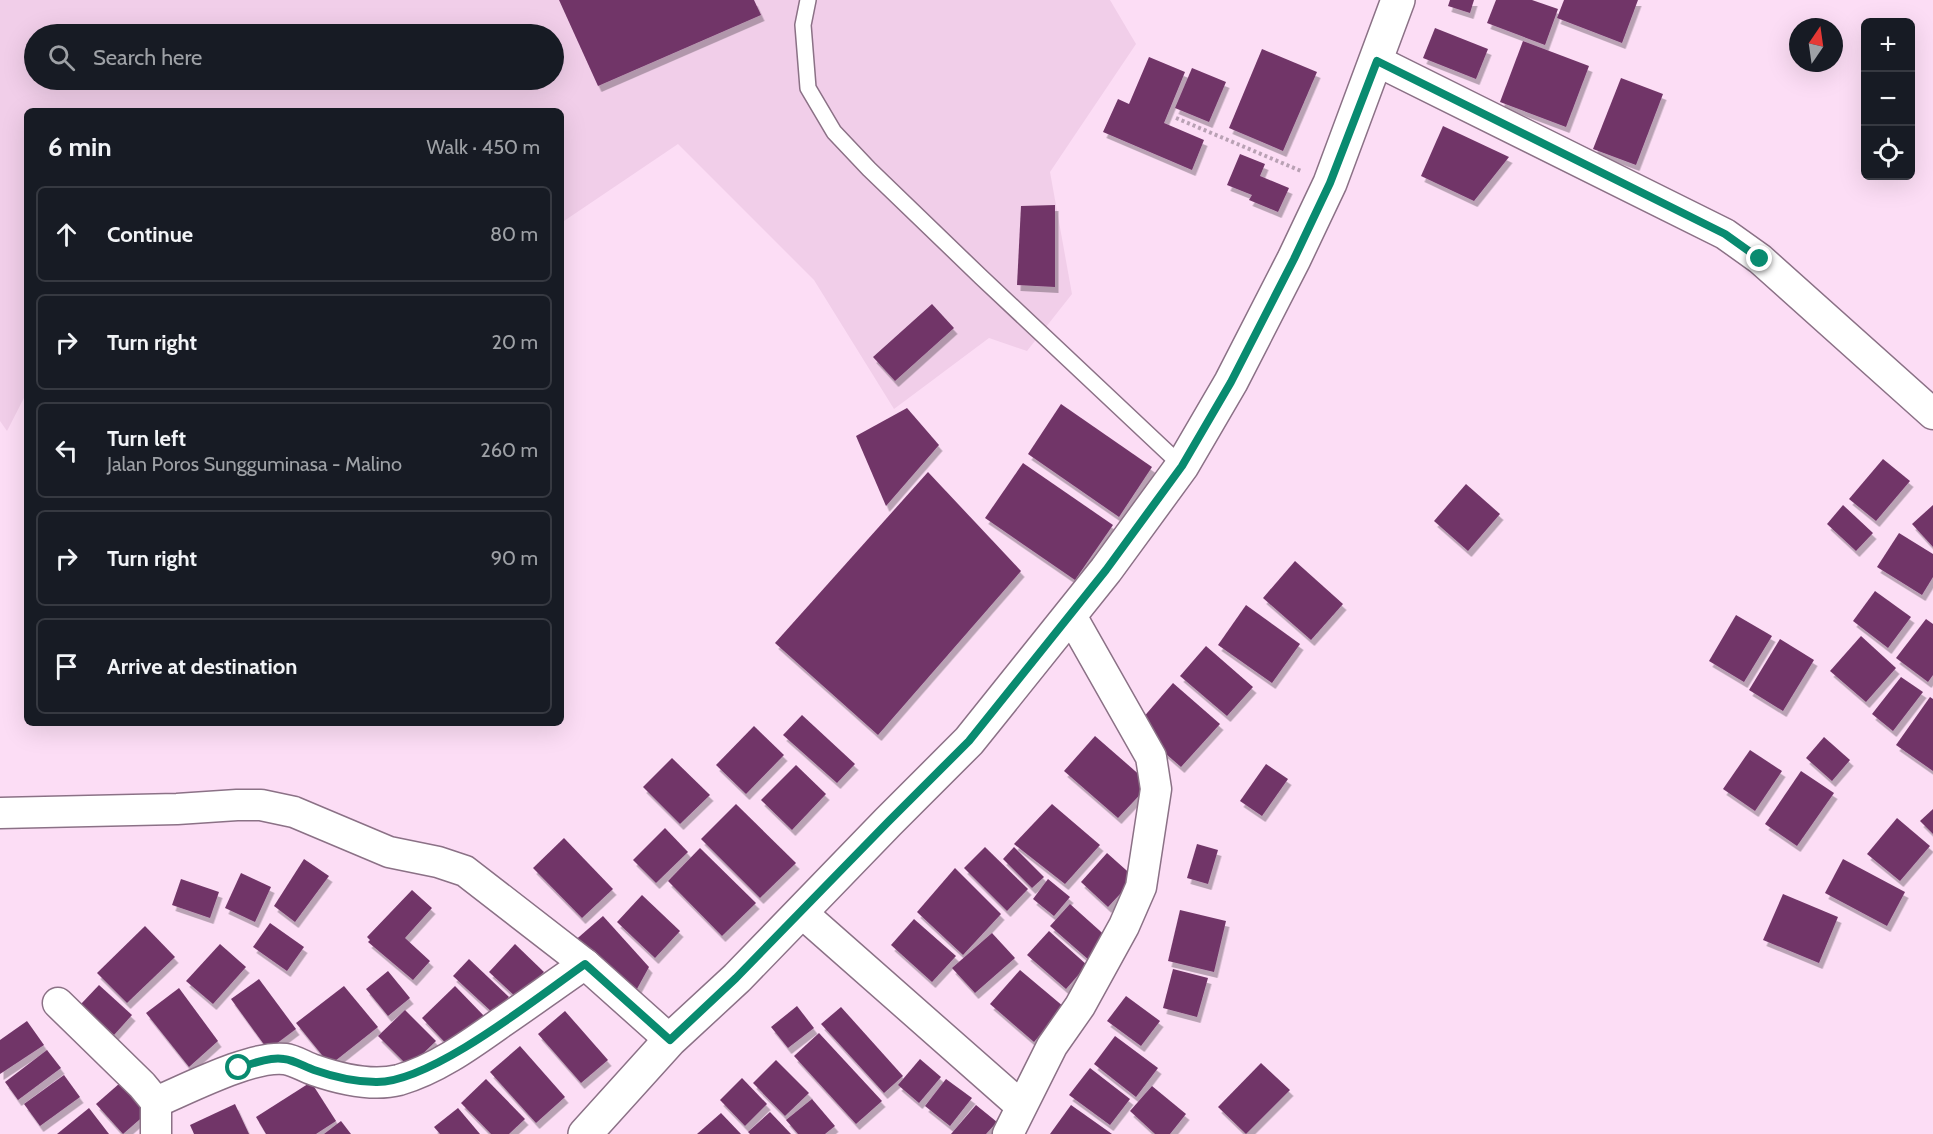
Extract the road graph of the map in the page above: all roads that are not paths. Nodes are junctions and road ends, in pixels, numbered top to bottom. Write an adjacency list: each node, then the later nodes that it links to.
1 (808, 0): 5 (lane)
2 (1398, 0): 3 (main road)
3 (1377, 61): 4 (street); 5 (main road)
4 (1933, 414)
5 (1182, 466): 6 (main road)
6 (1070, 614): 8 (main road); 13 (street)
7 (0, 813): 9 (street)
8 (801, 912): 11 (main road); 13 (street)
9 (585, 964): 11 (street); 12 (street)
10 (58, 1003): 12 (street)
11 (670, 1040): 15 (main road)
12 (156, 1102): 14 (street)
13 (1021, 1106): 16 (street)
14 (156, 1134)
15 (585, 1134)
16 (1008, 1134)

